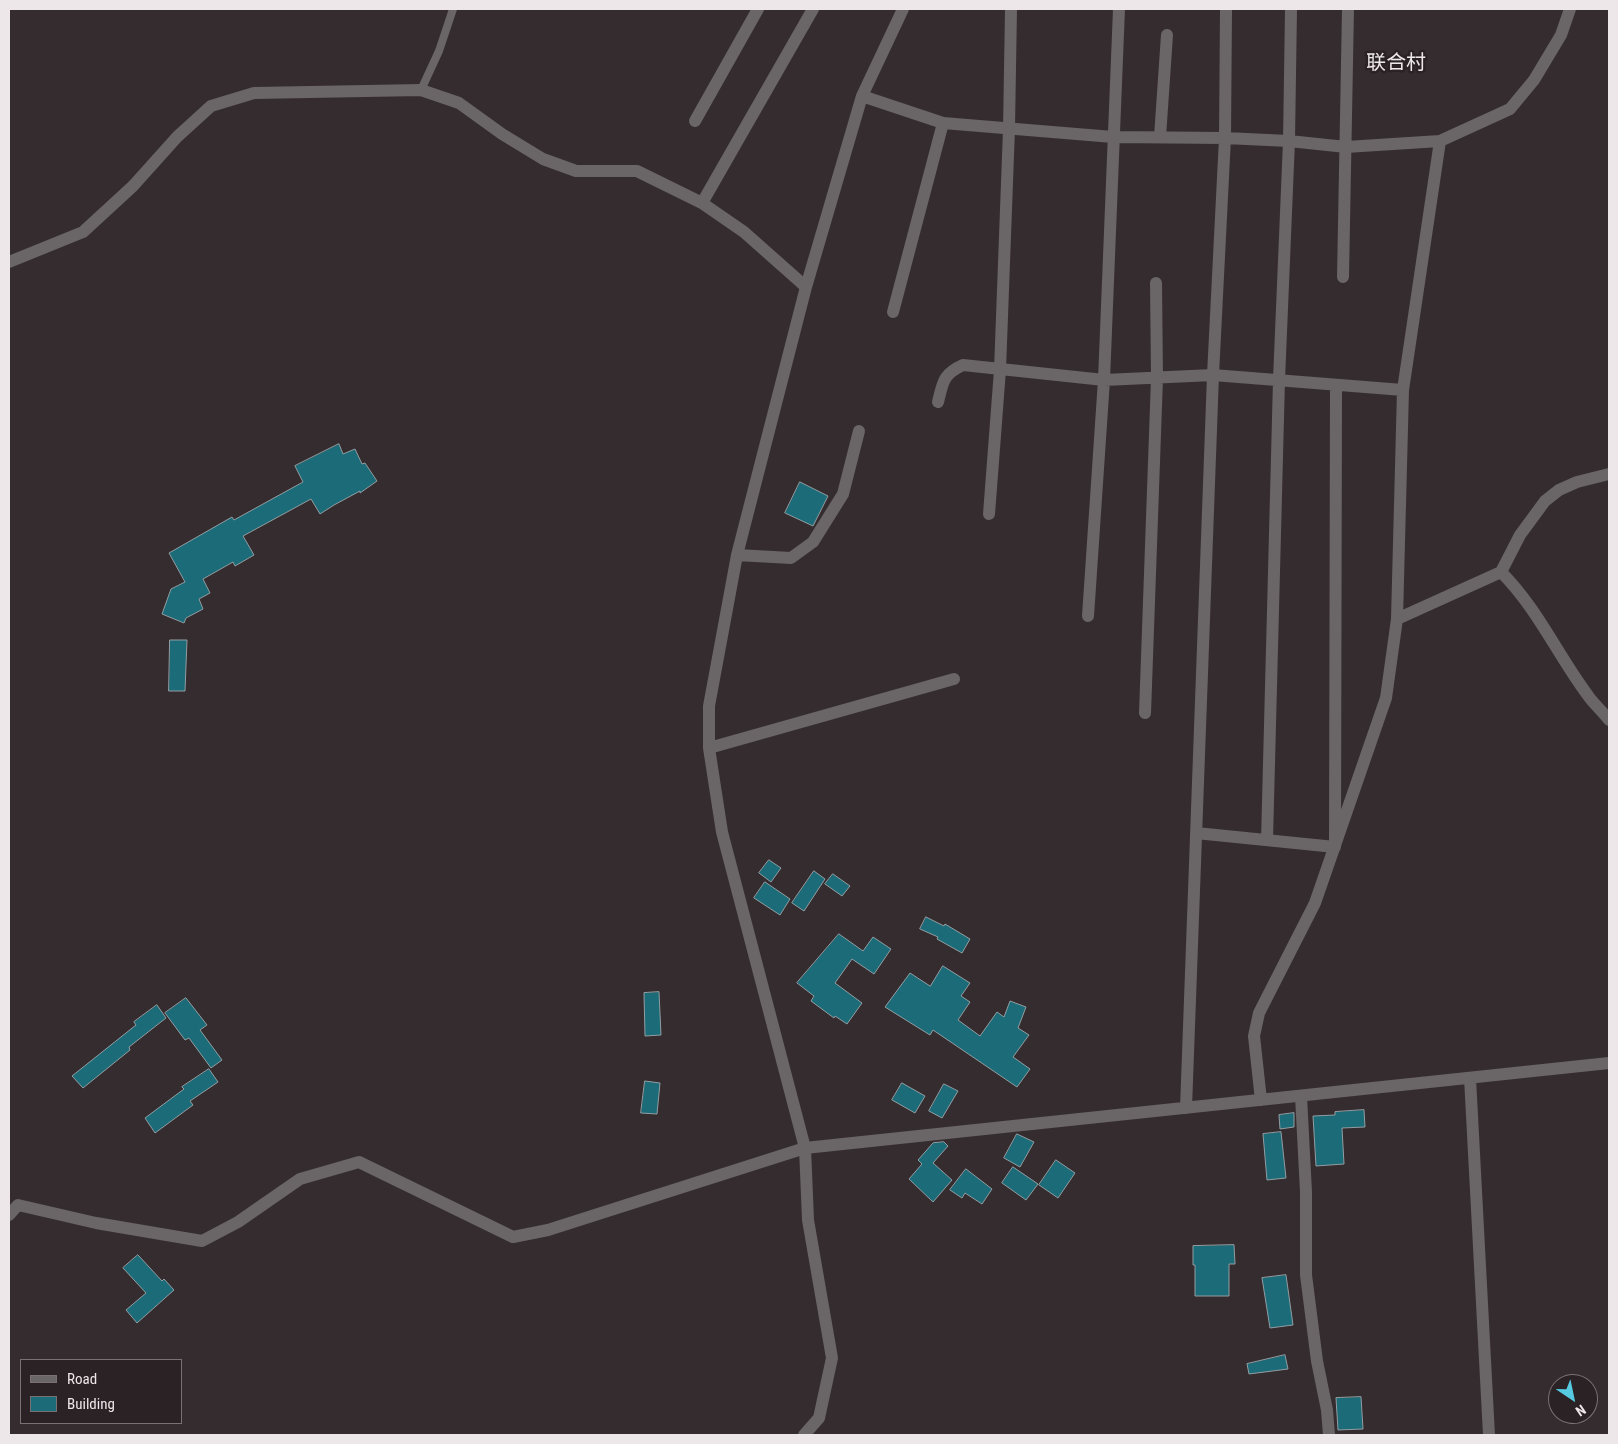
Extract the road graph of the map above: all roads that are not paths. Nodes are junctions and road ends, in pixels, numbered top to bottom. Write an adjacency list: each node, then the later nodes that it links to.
1 (453, 9): 12 (lane)
2 (758, 9): 14 (street)
3 (813, 9): 23 (street)
4 (903, 9): 13 (street)
5 (1011, 9): 16 (street)
6 (1119, 9): 17 (street)
7 (1226, 9): 19 (street)
8 (1291, 9): 20 (street)
9 (1348, 9): 22 (street)
10 (1570, 9): 21 (street)
11 (1167, 35): 18 (street)
12 (421, 90): 23 (street); 24 (street)
13 (862, 96): 15 (street); 27 (street)
14 (695, 121)
15 (943, 123): 16 (street); 28 (street)
16 (1009, 129): 17 (street); 29 (street)
17 (1113, 137): 18 (street); 32 (street)
18 (1160, 137): 19 (street)
19 (1225, 138): 20 (street); 30 (street)
20 (1289, 141): 22 (street); 33 (street)
21 (1440, 141): 22 (street); 35 (street)
22 (1346, 147): 25 (street)
23 (702, 203): 27 (street)
24 (9, 262)
25 (1343, 277)
26 (1156, 283): 31 (street)
27 (806, 286): 40 (street)
28 (893, 312)
29 (1000, 370): 32 (street); 36 (street); 39 (street)
30 (1213, 375): 31 (street); 33 (street); 48 (street)
31 (1157, 378): 32 (street); 45 (street)
32 (1104, 380): 42 (street)
33 (1279, 380): 34 (street); 49 (street)
34 (1336, 385): 35 (street); 50 (street)
35 (1403, 390): 43 (street)
36 (938, 402)
37 (859, 431): 40 (street)
38 (1609, 474): 41 (street)
39 (989, 514)
40 (737, 555): 47 (street)
41 (1501, 572): 43 (street); 46 (street)
42 (1088, 616)
43 (1396, 619): 50 (street)
44 (954, 679): 47 (street)
45 (1145, 713)
46 (1609, 720)
47 (709, 748): 56 (street)
48 (1196, 833): 49 (street); 55 (street)
49 (1268, 840): 50 (street)
50 (1335, 847): 54 (street)
51 (1609, 1063): 52 (street)
52 (1470, 1078): 53 (street); 60 (street)
53 (1301, 1096): 54 (street); 59 (street)
54 (1261, 1100): 55 (street)
55 (1186, 1108): 56 (street)
56 (805, 1148): 57 (street); 58 (street)
57 (9, 1216)
58 (804, 1435)
59 (1329, 1435)
60 (1489, 1435)

